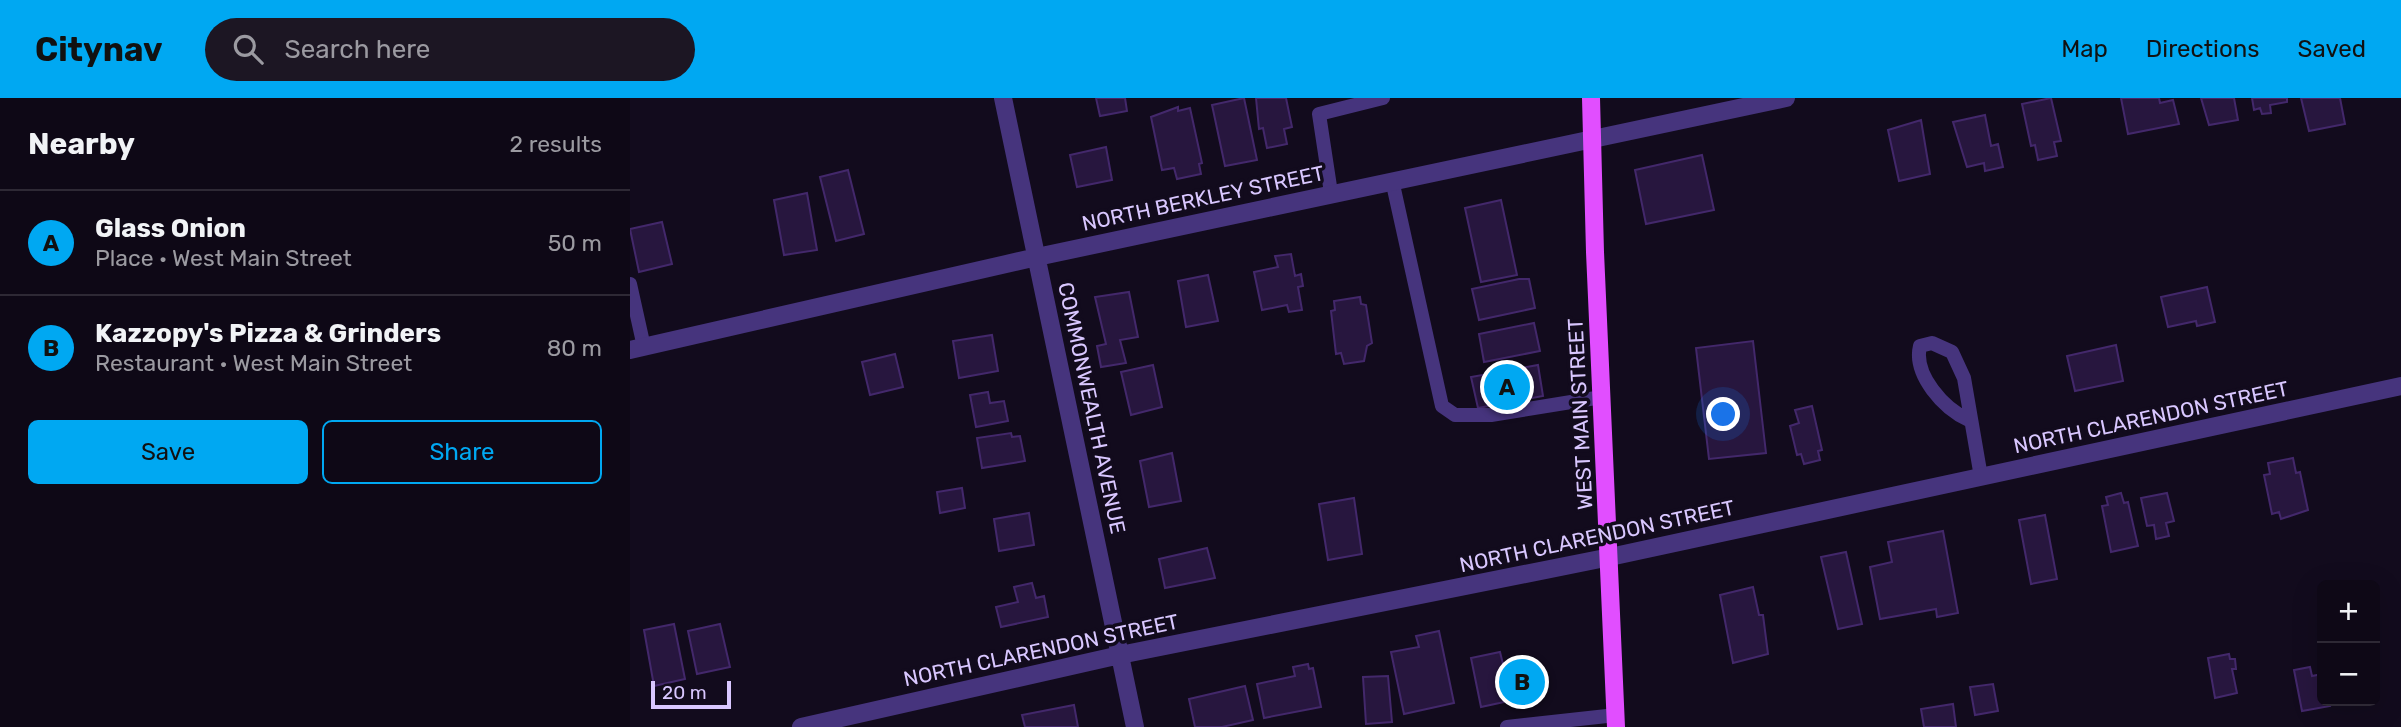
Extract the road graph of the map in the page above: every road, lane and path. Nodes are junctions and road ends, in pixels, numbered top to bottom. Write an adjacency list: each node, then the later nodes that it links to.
1 (1003, 98): 10 (street, COMMONWEALTH AVENUE)
2 (1315, 98): 6 (lane)
3 (1383, 98): 6 (lane)
4 (1591, 98): 7 (main road, WEST MAIN STREET)
5 (1786, 98): 7 (street, NORTH BERKLEY STREET)
6 (1319, 114): 9 (lane)
7 (1592, 137): 8 (street, NORTH BERKLEY STREET); 14 (main road, WEST MAIN STREET)
8 (1392, 180): 9 (street, NORTH BERKLEY STREET); 14 (lane)
9 (1331, 193): 10 (street, NORTH BERKLEY STREET)
10 (1037, 257): 12 (street, NORTH BERKLEY STREET); 18 (street, COMMONWEALTH AVENUE)
11 (630, 284): 12 (lane)
12 (637, 348)
13 (2401, 386): 16 (street, NORTH CLARENDON STREET)
14 (1602, 397): 17 (main road, WEST MAIN STREET)
15 (1969, 420): 15 (lane); 16 (lane)
16 (1981, 477): 17 (street, NORTH CLARENDON STREET)
17 (1610, 557): 18 (street, NORTH CLARENDON STREET); 19 (main road, WEST MAIN STREET)
18 (1120, 655): 20 (street, NORTH CLARENDON STREET); 21 (street, COMMONWEALTH AVENUE)
19 (1616, 721): 22 (lane)
20 (802, 727)
21 (1135, 727)
22 (1507, 727)

